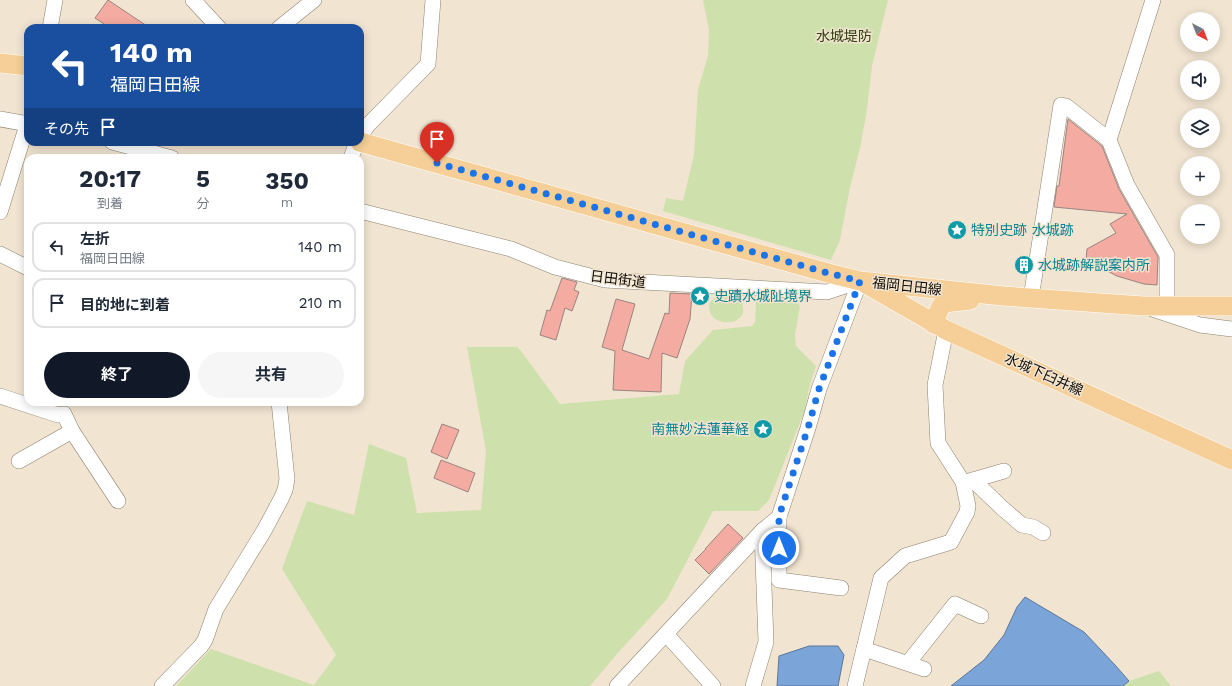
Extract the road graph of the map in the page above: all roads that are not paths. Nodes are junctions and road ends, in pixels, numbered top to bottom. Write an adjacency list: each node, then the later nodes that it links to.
1 (55, 0): 6 (street)
2 (193, 0): 7 (street)
3 (314, 0): 8 (street)
4 (433, 0): 13 (street)
5 (1153, 0): 15 (street)
6 (51, 24)
7 (215, 24)
8 (284, 24)
9 (0, 63): 10 (main road)
10 (24, 66)
11 (0, 119): 12 (street)
12 (24, 122)
13 (364, 130)
14 (24, 136): 19 (street)
15 (1109, 140): 25 (street); 26 (street)
16 (364, 143): 23 (main road, 福岡日田線)
17 (127, 146): 18 (street)
18 (157, 154)
19 (0, 212)
20 (364, 212): 23 (street, 日田街道)
21 (0, 254): 22 (street)
22 (24, 266)
23 (860, 281): 24 (main road, 福岡日田線); 29 (main road, 水城下臼井線); 41 (street)
24 (1003, 296): 25 (main road, 福岡日田線); 29 (main road)
25 (1031, 298): 27 (main road, 福岡日田線)
26 (1166, 305): 27 (main road, 福岡日田線); 28 (main road, 福岡日田線)
27 (1143, 306): 30 (street)
28 (1232, 306)
29 (940, 327): 36 (main road, 水城下臼井線); 39 (street)
30 (1232, 329)
31 (0, 396): 32 (street)
32 (24, 404)
33 (31, 406): 35 (street)
34 (279, 406): 50 (street)
35 (72, 431): 37 (street); 40 (street)
36 (1232, 460)
37 (19, 461)
38 (1004, 470): 39 (street)
39 (968, 481): 43 (street); 47 (street)
40 (118, 501)
41 (779, 516): 42 (street); 44 (street)
42 (762, 531): 46 (street); 53 (street)
43 (1043, 533)
44 (841, 588)
45 (981, 616): 48 (street)
46 (666, 634): 51 (street); 52 (street)
47 (864, 649): 48 (street); 54 (street)
48 (908, 664): 49 (street)
49 (924, 669)
50 (162, 686)
51 (617, 686)
52 (713, 686)
53 (753, 686)
54 (856, 686)

